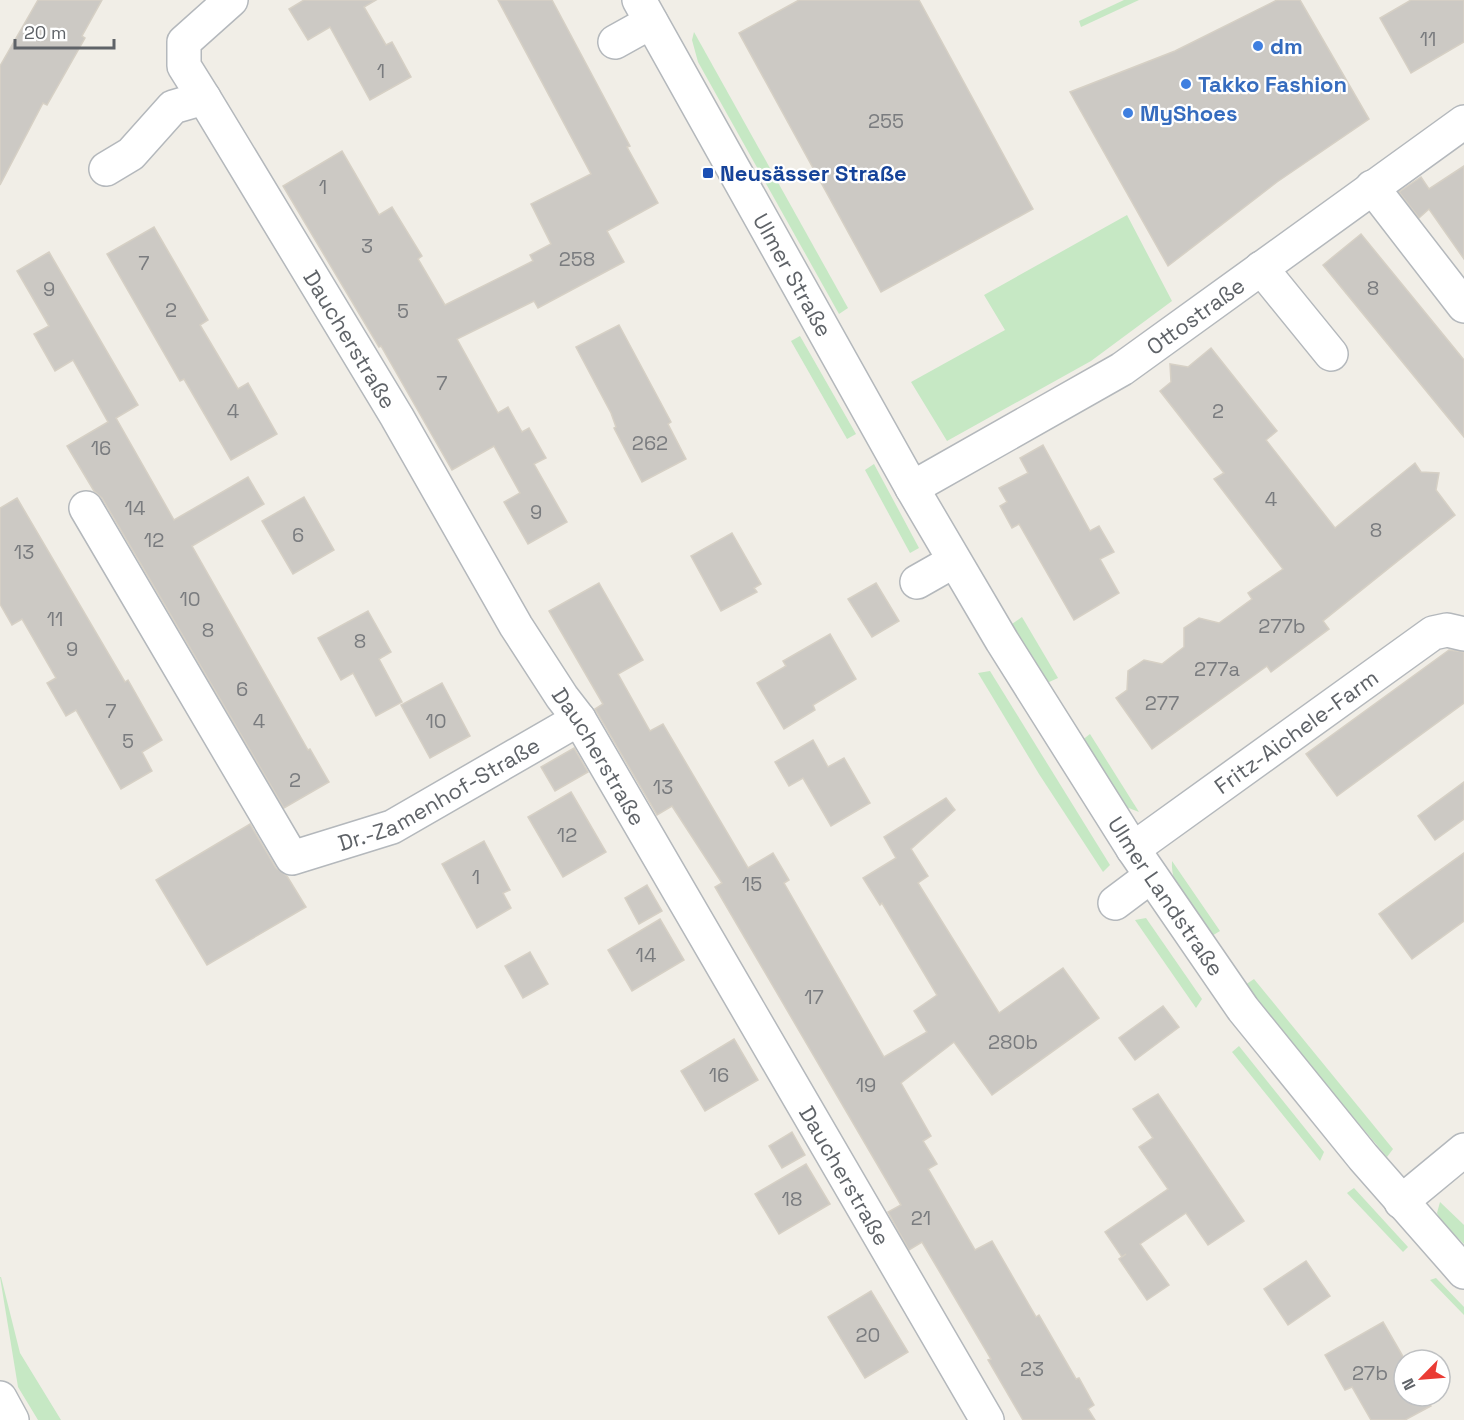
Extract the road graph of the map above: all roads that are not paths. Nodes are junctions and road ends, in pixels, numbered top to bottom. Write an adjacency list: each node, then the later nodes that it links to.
1 (231, 0): 4 (street, Daucherstraße)
2 (645, 7): 3 (street); 11 (street, Ulmer Straße)
3 (615, 42)
4 (204, 98): 6 (street); 16 (street, Daucherstraße)
5 (1464, 122): 7 (street, Ottostraße)
6 (106, 169)
7 (1372, 187): 8 (street, Ottostraße); 9 (street)
8 (1260, 268): 10 (street); 11 (street, Ottostraße)
9 (1462, 299)
10 (1331, 354)
11 (912, 488): 13 (street, Ulmer Landstraße)
12 (86, 508): 16 (street, Dr.-Zamenhof-Straße)
13 (954, 561): 14 (street); 17 (street, Ulmer Landstraße)
14 (917, 582)
15 (1464, 634): 17 (street, Fritz-Aichele-Farm)
16 (579, 719): 25 (street, Daucherstraße)
17 (1133, 849): 18 (street, Ulmer Landstraße)
18 (1151, 876): 19 (street); 21 (street, Ulmer Landstraße)
19 (1115, 903)
20 (1464, 1150): 21 (street)
21 (1401, 1202): 22 (street, Ulmer Landstraße)
22 (1464, 1272)
23 (0, 1398): 24 (street)
24 (12, 1420)
25 (987, 1420)

